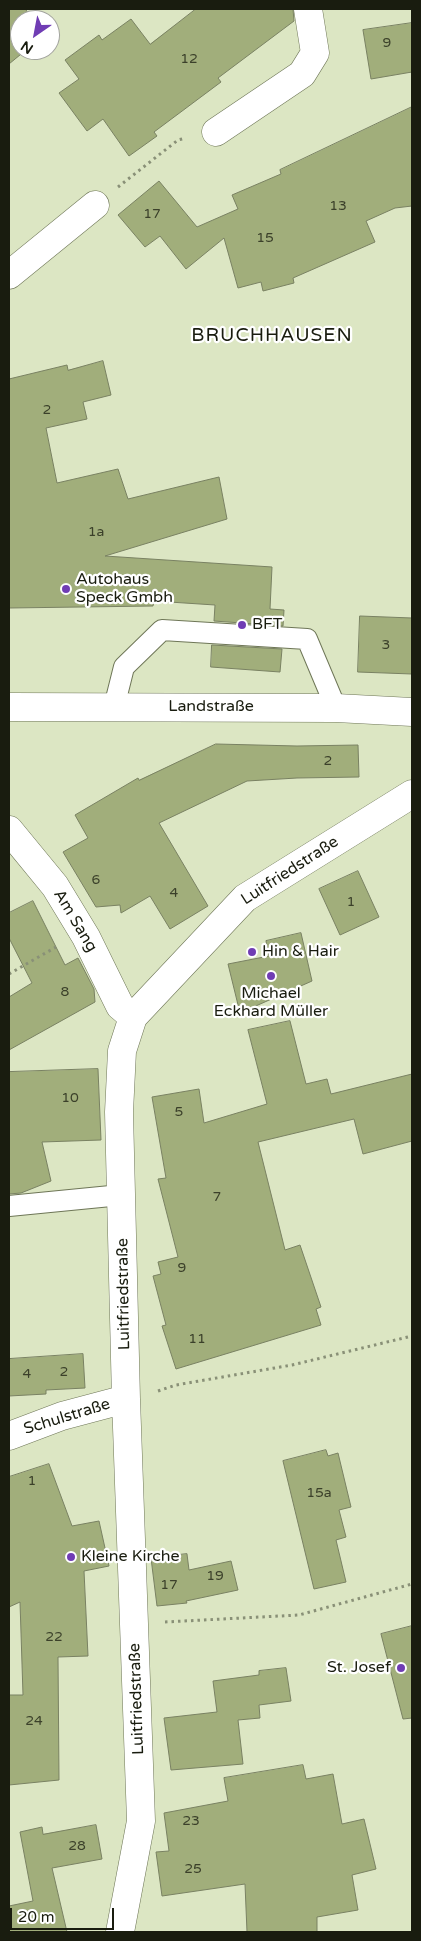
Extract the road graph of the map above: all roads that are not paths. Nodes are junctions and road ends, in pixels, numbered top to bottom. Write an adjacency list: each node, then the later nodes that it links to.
1 (308, 9): 2 (street)
2 (216, 132)
3 (95, 205): 4 (street)
4 (9, 275)
5 (9, 707): 6 (street, Landstraße)
6 (114, 707): 7 (street, Landstraße); 7 (lane)
7 (336, 708): 8 (street, Landstraße)
8 (412, 712)
9 (412, 794): 11 (street, Luitfriedstraße)
10 (9, 830): 11 (street, Am Sang)
11 (132, 1017): 12 (street, Luitfriedstraße)
12 (121, 1195): 13 (lane); 14 (street, Luitfriedstraße)
13 (9, 1206)
14 (126, 1399): 15 (street, Schulstraße); 16 (street, Luitfriedstraße)
15 (9, 1436)
16 (120, 1932)

